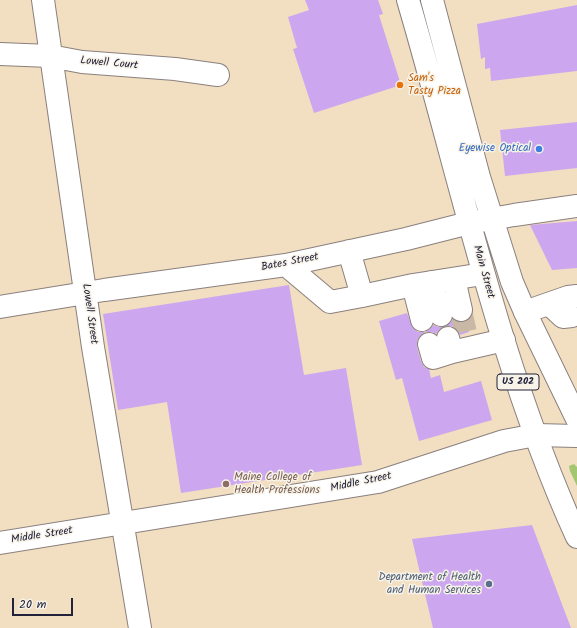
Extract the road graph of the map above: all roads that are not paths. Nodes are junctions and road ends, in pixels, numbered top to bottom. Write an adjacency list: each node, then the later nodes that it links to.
1 (43, 0): 5 (main road, Lowell Street)
2 (408, 0): 9 (main road, Main Street / US 202)
3 (432, 0): 8 (main road, US 202)
4 (0, 54): 5 (main road, Lowell Court)
5 (50, 56): 6 (main road, Lowell Court); 15 (main road, Lowell Street)
6 (218, 75)
7 (577, 206): 8 (main road, Bates Street)
8 (492, 219): 9 (main road, Bates Street); 19 (main road, US 202)
9 (470, 223): 10 (main road, Bates Street); 12 (main road, Main Street / US 202)
10 (349, 250): 11 (main road, Bates Street); 16 (main road)
11 (286, 265): 15 (main road, Bates Street); 16 (main road)
12 (483, 274): 13 (main road); 20 (main road, Main Street / US 202)
13 (454, 279): 14 (main road); 14 (main road)
14 (422, 284): 16 (main road)
15 (86, 293): 18 (main road, Bates Street); 25 (main road, Lowell Street)
16 (362, 296)
17 (575, 306): 19 (main road)
18 (0, 307)
19 (525, 312): 22 (main road, US 202)
20 (504, 340): 21 (main road); 23 (main road, Main Street / US 202)
21 (453, 343)
22 (577, 419)
23 (536, 435): 24 (main road, Middle Street); 25 (main road, Middle Street); 26 (main road, Main Street / US 202)
24 (577, 436)
25 (123, 523): 27 (main road, Middle Street); 28 (main road, Lowell Street)
26 (577, 537)
27 (0, 543)
28 (140, 628)

